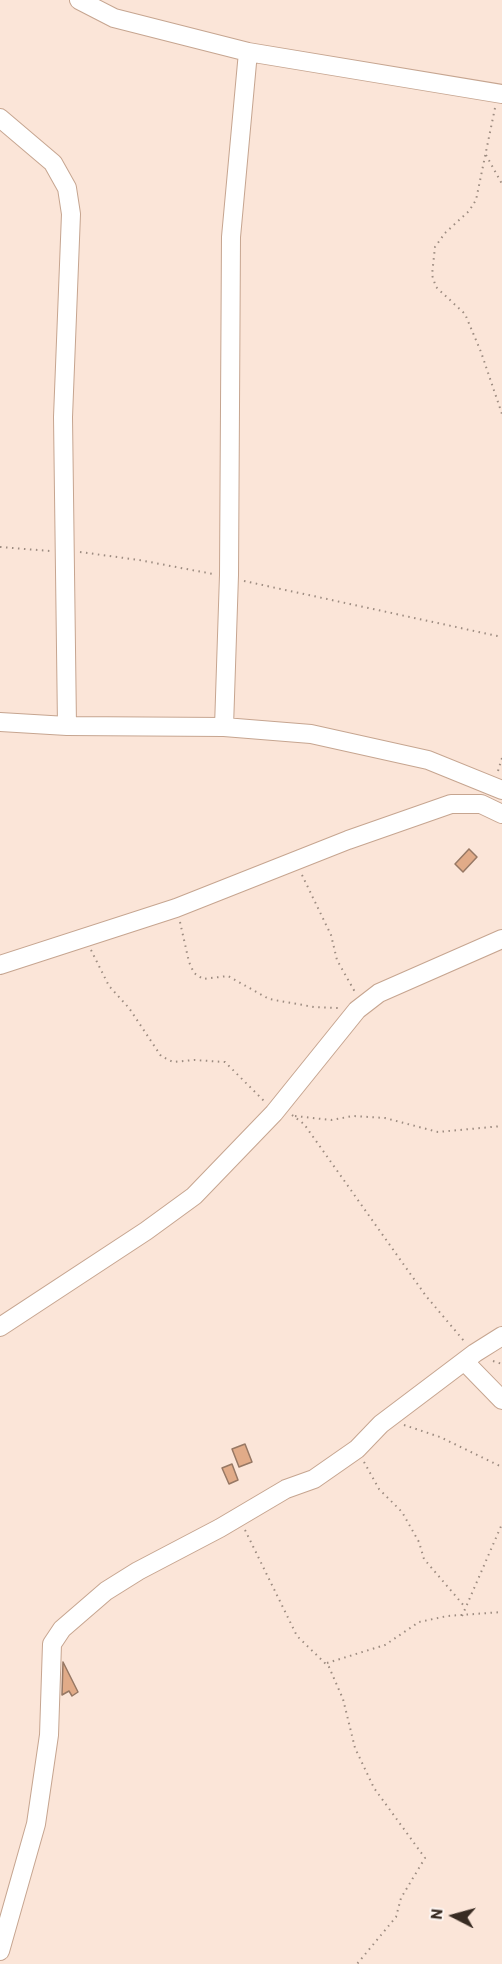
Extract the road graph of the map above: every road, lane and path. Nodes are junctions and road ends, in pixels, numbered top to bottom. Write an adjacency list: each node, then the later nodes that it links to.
1 (79, 0): 2 (street)
2 (248, 52): 3 (street); 10 (street)
3 (501, 99): 5 (path)
4 (0, 118): 9 (street)
5 (486, 155): 6 (path); 7 (path)
6 (502, 184)
7 (502, 414)
8 (0, 547): 9 (path)
9 (65, 552): 10 (path); 13 (street)
10 (229, 575): 11 (path); 14 (street)
11 (502, 637)
12 (0, 722): 13 (street)
13 (67, 726): 14 (street)
14 (224, 727): 15 (street)
15 (502, 790)
16 (502, 814): 17 (street)
17 (297, 861): 18 (street); 22 (path)
18 (176, 908): 19 (street); 22 (path)
19 (86, 938): 21 (street); 23 (path)
20 (502, 939): 22 (street)
21 (0, 965)
22 (360, 1008): 23 (street)
23 (282, 1112): 24 (path); 25 (street); 27 (path)
24 (502, 1126)
25 (0, 1327)
26 (502, 1336): 27 (street)
27 (470, 1358): 28 (street); 29 (street)
28 (502, 1400)
29 (387, 1420): 30 (street); 31 (path)
30 (357, 1449): 32 (street); 34 (path)
31 (502, 1467)
32 (239, 1516): 37 (path); 38 (street)
33 (502, 1524): 34 (path)
34 (465, 1607): 36 (path)
35 (502, 1612): 36 (path)
36 (462, 1616): 37 (path)
37 (326, 1663): 39 (path)
38 (0, 1951)
39 (357, 1964)

